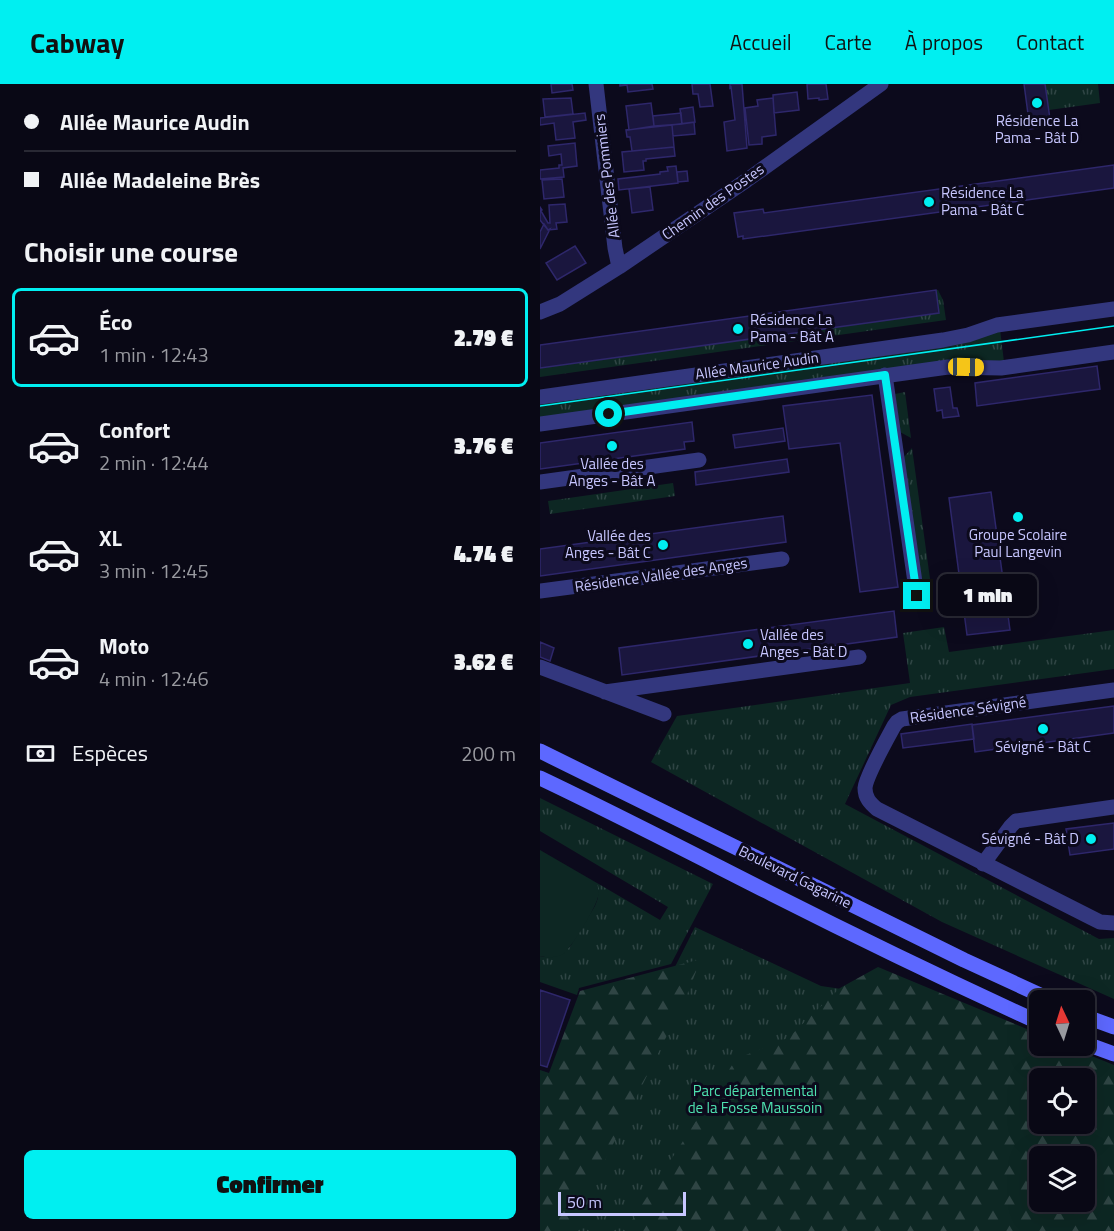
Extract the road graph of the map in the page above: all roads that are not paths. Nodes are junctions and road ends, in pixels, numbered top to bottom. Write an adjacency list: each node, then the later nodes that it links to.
1 (596, 84): 3 (street, Allée des Pommiers)
2 (881, 84): 3 (street, Chemin des Postes)
3 (619, 267): 5 (street, Chemin des Postes)
4 (1114, 309): 8 (street, Allée Maurice Audin)
5 (541, 310)
6 (1114, 352): 7 (street, Allée Maurice Audin)
7 (885, 375): 9 (street, Allée Maurice Audin); 14 (street)
8 (540, 396)
9 (540, 423)
10 (699, 460): 11 (street)
11 (540, 482)
12 (782, 559): 13 (street, Résidence Vallée des Anges)
13 (540, 591)
14 (917, 596)
15 (859, 657): 18 (street)
16 (540, 667): 18 (street)
17 (1114, 690): 23 (street, Résidence Sévigné)
18 (605, 692): 19 (street)
19 (664, 714)
20 (540, 750): 25 (main road, Boulevard Gagarine)
21 (540, 778): 26 (main road, Boulevard Gagarine)
22 (1114, 807): 23 (street)
23 (983, 864): 24 (street, Résidence Sévigné)
24 (1114, 923)
25 (1030, 990)
26 (1029, 1018)
27 (1095, 1020): 28 (main road)
28 (1114, 1027)
29 (1095, 1047): 30 (main road)
30 (1114, 1054)

